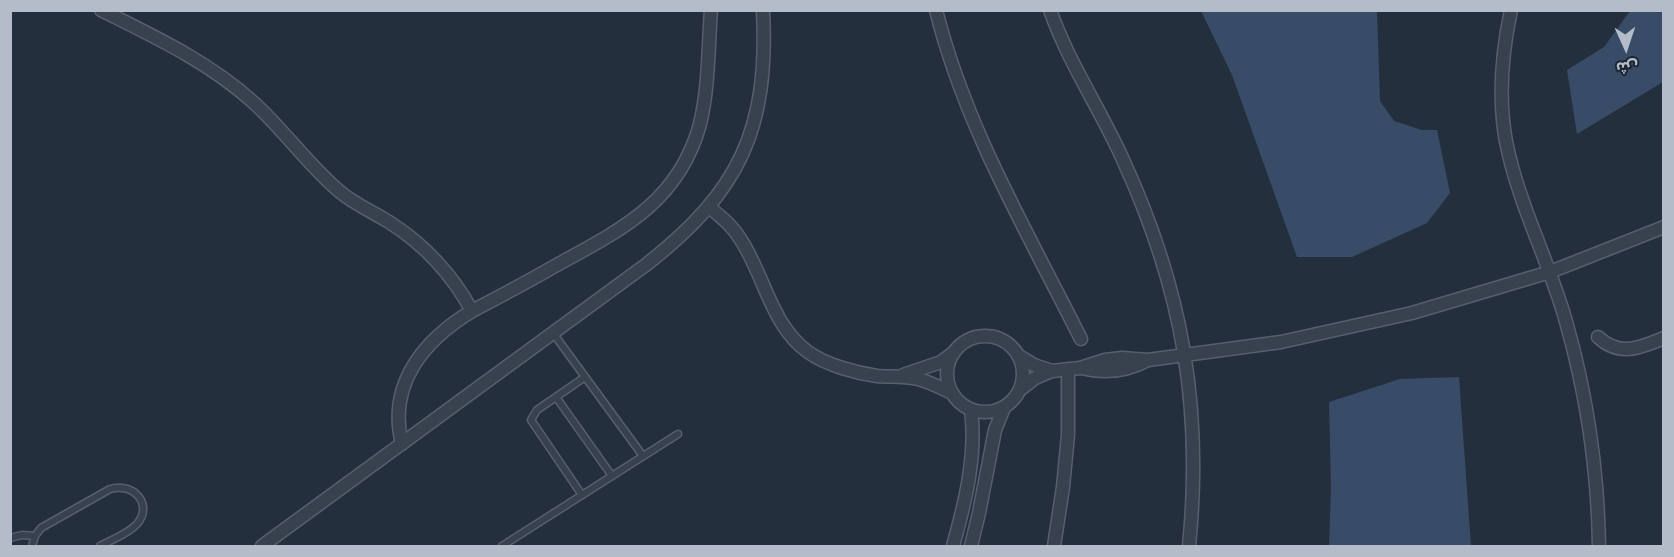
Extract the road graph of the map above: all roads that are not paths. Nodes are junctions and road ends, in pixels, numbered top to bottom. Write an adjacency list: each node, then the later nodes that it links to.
1 (101, 10): 10 (street)
2 (711, 10): 10 (street)
3 (763, 10): 7 (street)
4 (936, 10): 14 (street)
5 (1050, 10): 16 (street)
6 (1511, 10): 9 (street)
7 (709, 207): 11 (street); 20 (street)
8 (1664, 226): 9 (street)
9 (1550, 272): 16 (street); 42 (street)
10 (472, 311): 28 (street)
11 (553, 333): 21 (lane); 28 (street)
12 (1598, 337): 13 (street)
13 (1664, 338)
14 (1081, 339)
15 (954, 352): 17 (street); 20 (street); 23 (street)
16 (1186, 355): 18 (street); 41 (street)
17 (1019, 356): 19 (street); 22 (street)
18 (1074, 369): 19 (street); 40 (street)
19 (1052, 370): 22 (street)
20 (899, 376): 23 (street)
21 (585, 377): 24 (lane); 29 (lane)
22 (1021, 389): 25 (street)
23 (952, 393): 26 (street)
24 (556, 397): 30 (lane); 31 (lane)
25 (1004, 408): 26 (street); 39 (street)
26 (971, 410): 38 (street)
27 (678, 434): 29 (lane)
28 (402, 444): 36 (street)
29 (644, 456): 30 (lane)
30 (612, 476): 31 (lane)
31 (582, 495): 37 (lane)
32 (35, 536): 33 (lane); 34 (lane); 35 (lane)
33 (10, 538)
34 (33, 546)
35 (100, 546)
36 (262, 546)
37 (502, 546)
38 (953, 546)
39 (970, 546)
40 (1054, 546)
41 (1189, 546)
42 (1599, 546)

